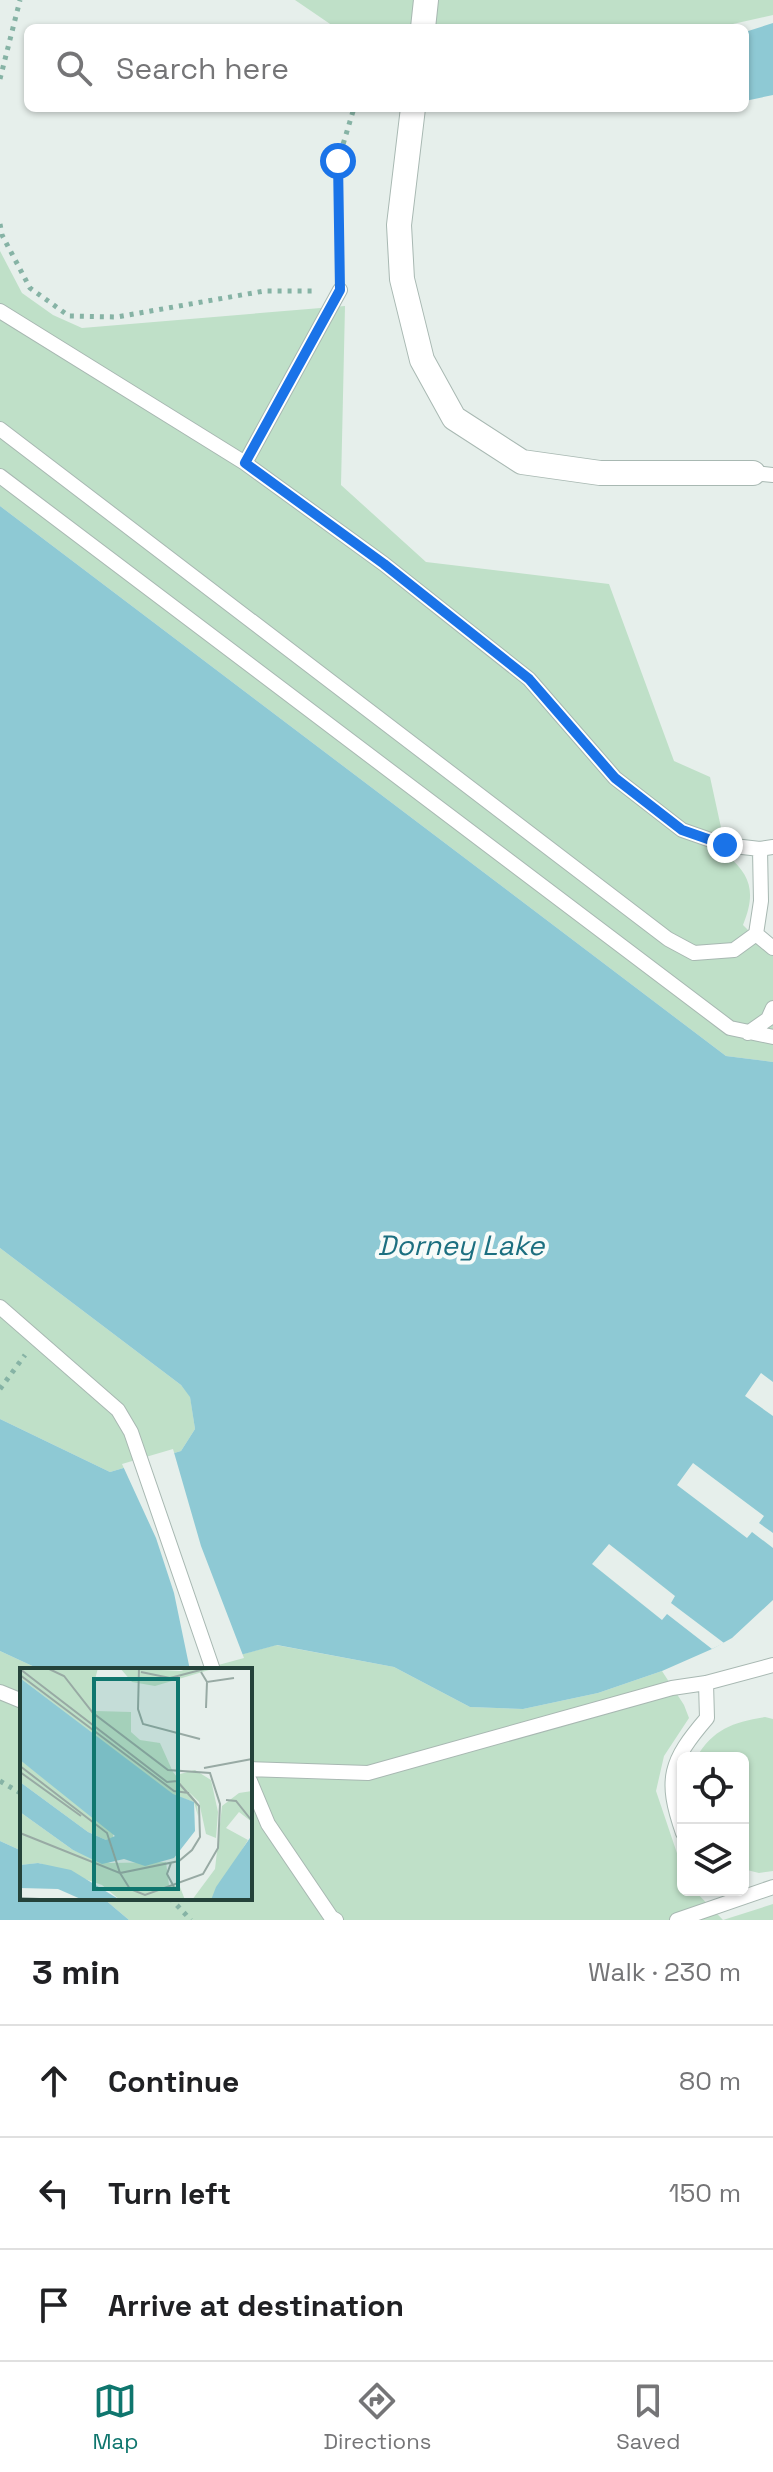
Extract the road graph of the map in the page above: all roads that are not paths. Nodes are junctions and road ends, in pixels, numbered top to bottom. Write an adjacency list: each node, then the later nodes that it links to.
1 (426, 0): 2 (street)
2 (423, 24)
3 (413, 112): 8 (street)
4 (340, 290): 7 (lane)
5 (0, 311): 7 (lane)
6 (0, 429): 11 (lane)
7 (245, 463): 10 (lane)
8 (763, 474)
9 (0, 476): 14 (lane)
10 (766, 848): 11 (lane)
11 (756, 934): 12 (lane)
12 (772, 950)
13 (773, 1008): 14 (lane)
14 (748, 1033): 15 (lane)
15 (773, 1037)
16 (0, 1307): 18 (lane)
17 (0, 1318): 18 (lane)
18 (36, 1338): 20 (lane)
19 (773, 1665): 21 (lane)
20 (212, 1668)
21 (706, 1683): 24 (lane); 26 (lane)
22 (0, 1692): 23 (lane)
23 (20, 1700)
24 (252, 1769)
25 (252, 1786): 30 (lane)
26 (680, 1824)
27 (773, 1887): 28 (lane)
28 (749, 1891)
29 (724, 1896): 31 (lane)
30 (336, 1920)
31 (677, 1920)

